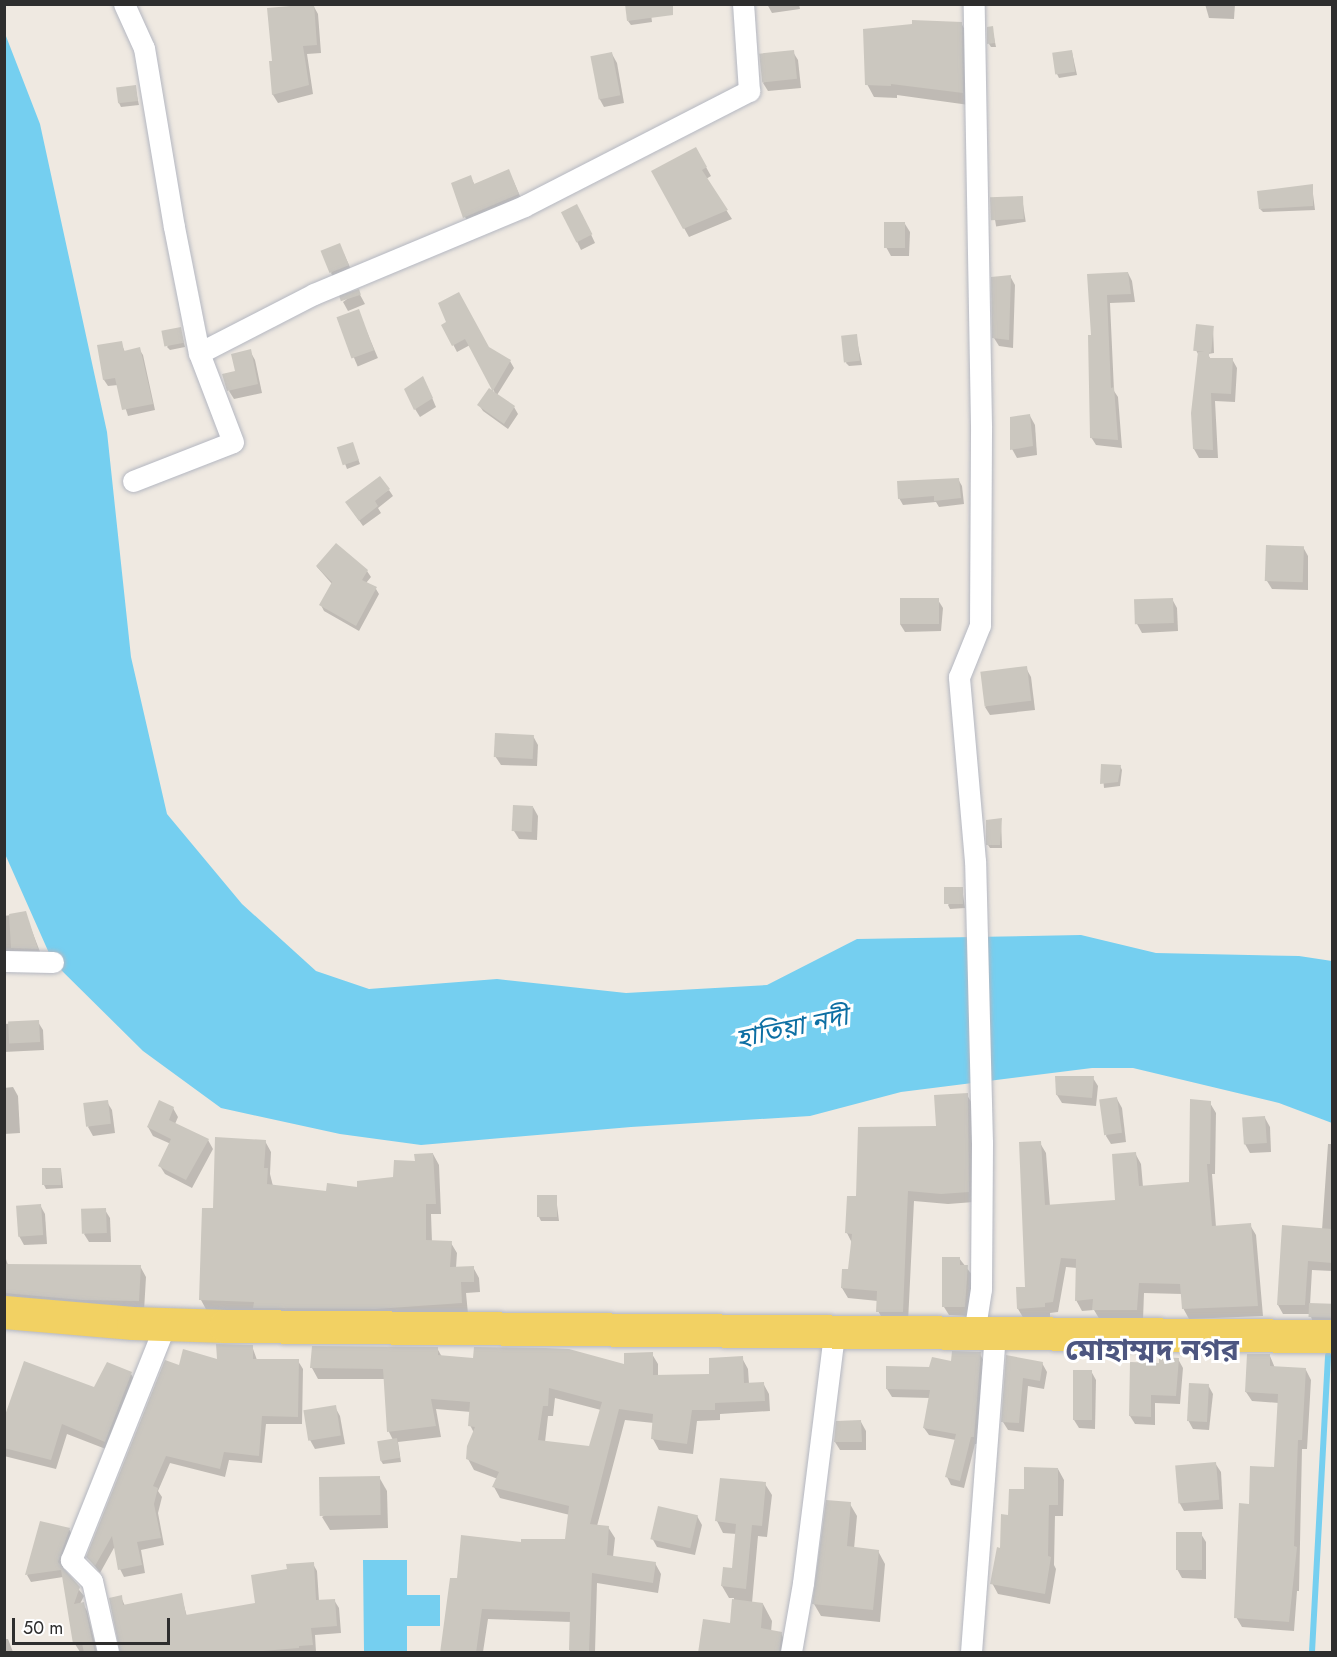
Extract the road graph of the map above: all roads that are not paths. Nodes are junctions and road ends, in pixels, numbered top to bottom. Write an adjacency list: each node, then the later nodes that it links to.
1 (124, 4): 4 (street)
2 (743, 4): 4 (street)
3 (974, 4): 11 (street)
4 (199, 353): 5 (street)
5 (133, 481)
6 (4, 961): 7 (street)
7 (52, 962)
8 (4, 1312): 9 (main road)
9 (166, 1323): 10 (main road); 13 (street)
10 (834, 1333): 11 (main road); 14 (street)
11 (985, 1334): 12 (main road); 15 (street)
12 (1332, 1336)
13 (108, 1653)
14 (791, 1653)
15 (970, 1653)

